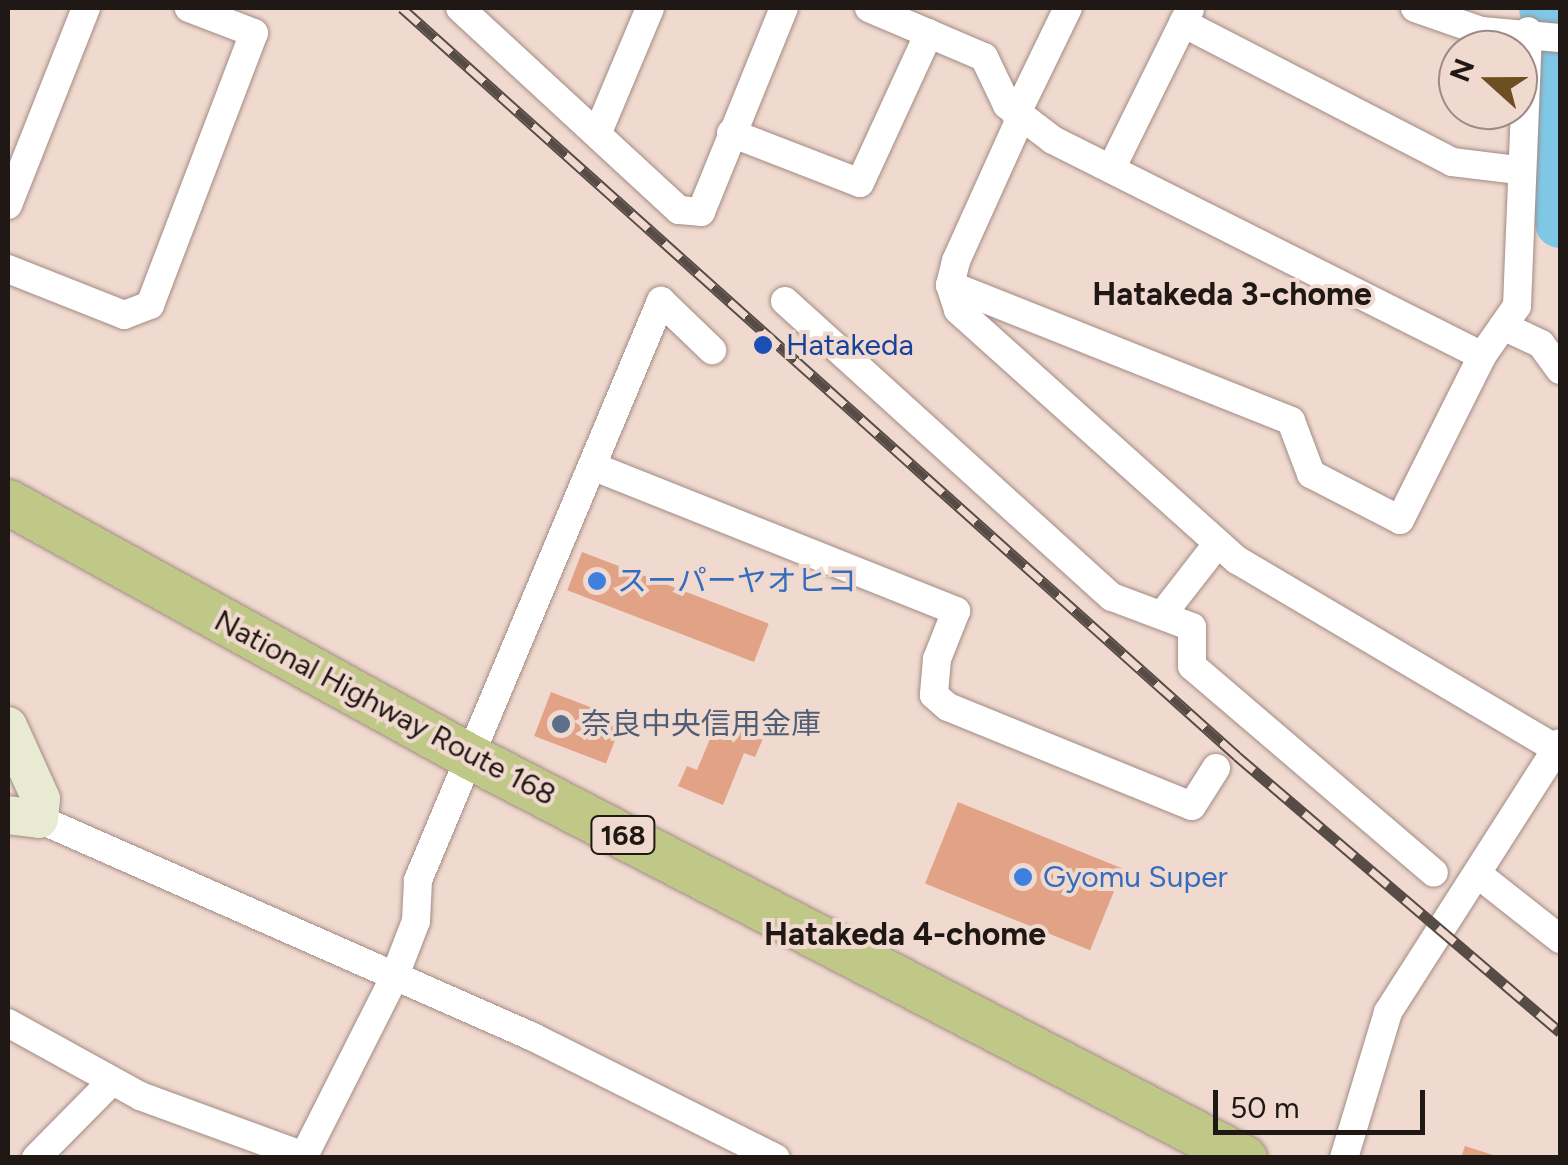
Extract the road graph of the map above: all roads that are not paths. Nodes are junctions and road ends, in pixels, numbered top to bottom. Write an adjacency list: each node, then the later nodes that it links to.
1 (86, 8): 18 (street)
2 (189, 8): 19 (street)
3 (460, 8): 14 (street)
4 (650, 8): 14 (street)
5 (869, 8): 11 (street)
6 (1068, 8): 12 (street)
7 (1415, 8): 10 (street)
8 (779, 9): 15 (street)
9 (1186, 15): 16 (street); 17 (street)
10 (1478, 30)
11 (929, 33): 12 (street); 15 (street)
12 (1018, 117): 16 (street); 20 (street)
13 (1520, 130): 17 (street)
14 (598, 132): 15 (street)
15 (731, 133)
16 (1111, 169): 24 (street)
17 (1517, 170): 22 (street)
18 (8, 205)
19 (8, 269)
20 (950, 285): 24 (street); 28 (street)
21 (785, 301): 29 (street)
22 (1503, 326): 24 (street); 25 (street)
23 (712, 350): 26 (street)
24 (1482, 356)
25 (1560, 370)
26 (592, 466): 32 (street); 33 (street)
27 (8, 502): 32 (highway, National Highway Route 168 / 168)
28 (1218, 543): 29 (street); 31 (street)
29 (1162, 615): 35 (street)
30 (8, 726): 34 (main road)
31 (1559, 746): 36 (street)
32 (471, 756): 38 (street); 44 (highway, National Highway Route 168 / 168)
33 (1216, 768)
34 (23, 817): 38 (street)
35 (1434, 873)
36 (1480, 876): 37 (street); 45 (street)
37 (1560, 939)
38 (394, 978): 41 (street); 42 (street)
39 (8, 1023): 40 (street)
40 (111, 1082): 42 (street); 43 (street)
41 (768, 1156)
42 (304, 1157)
43 (36, 1158)
44 (1244, 1158)
45 (1344, 1158)

